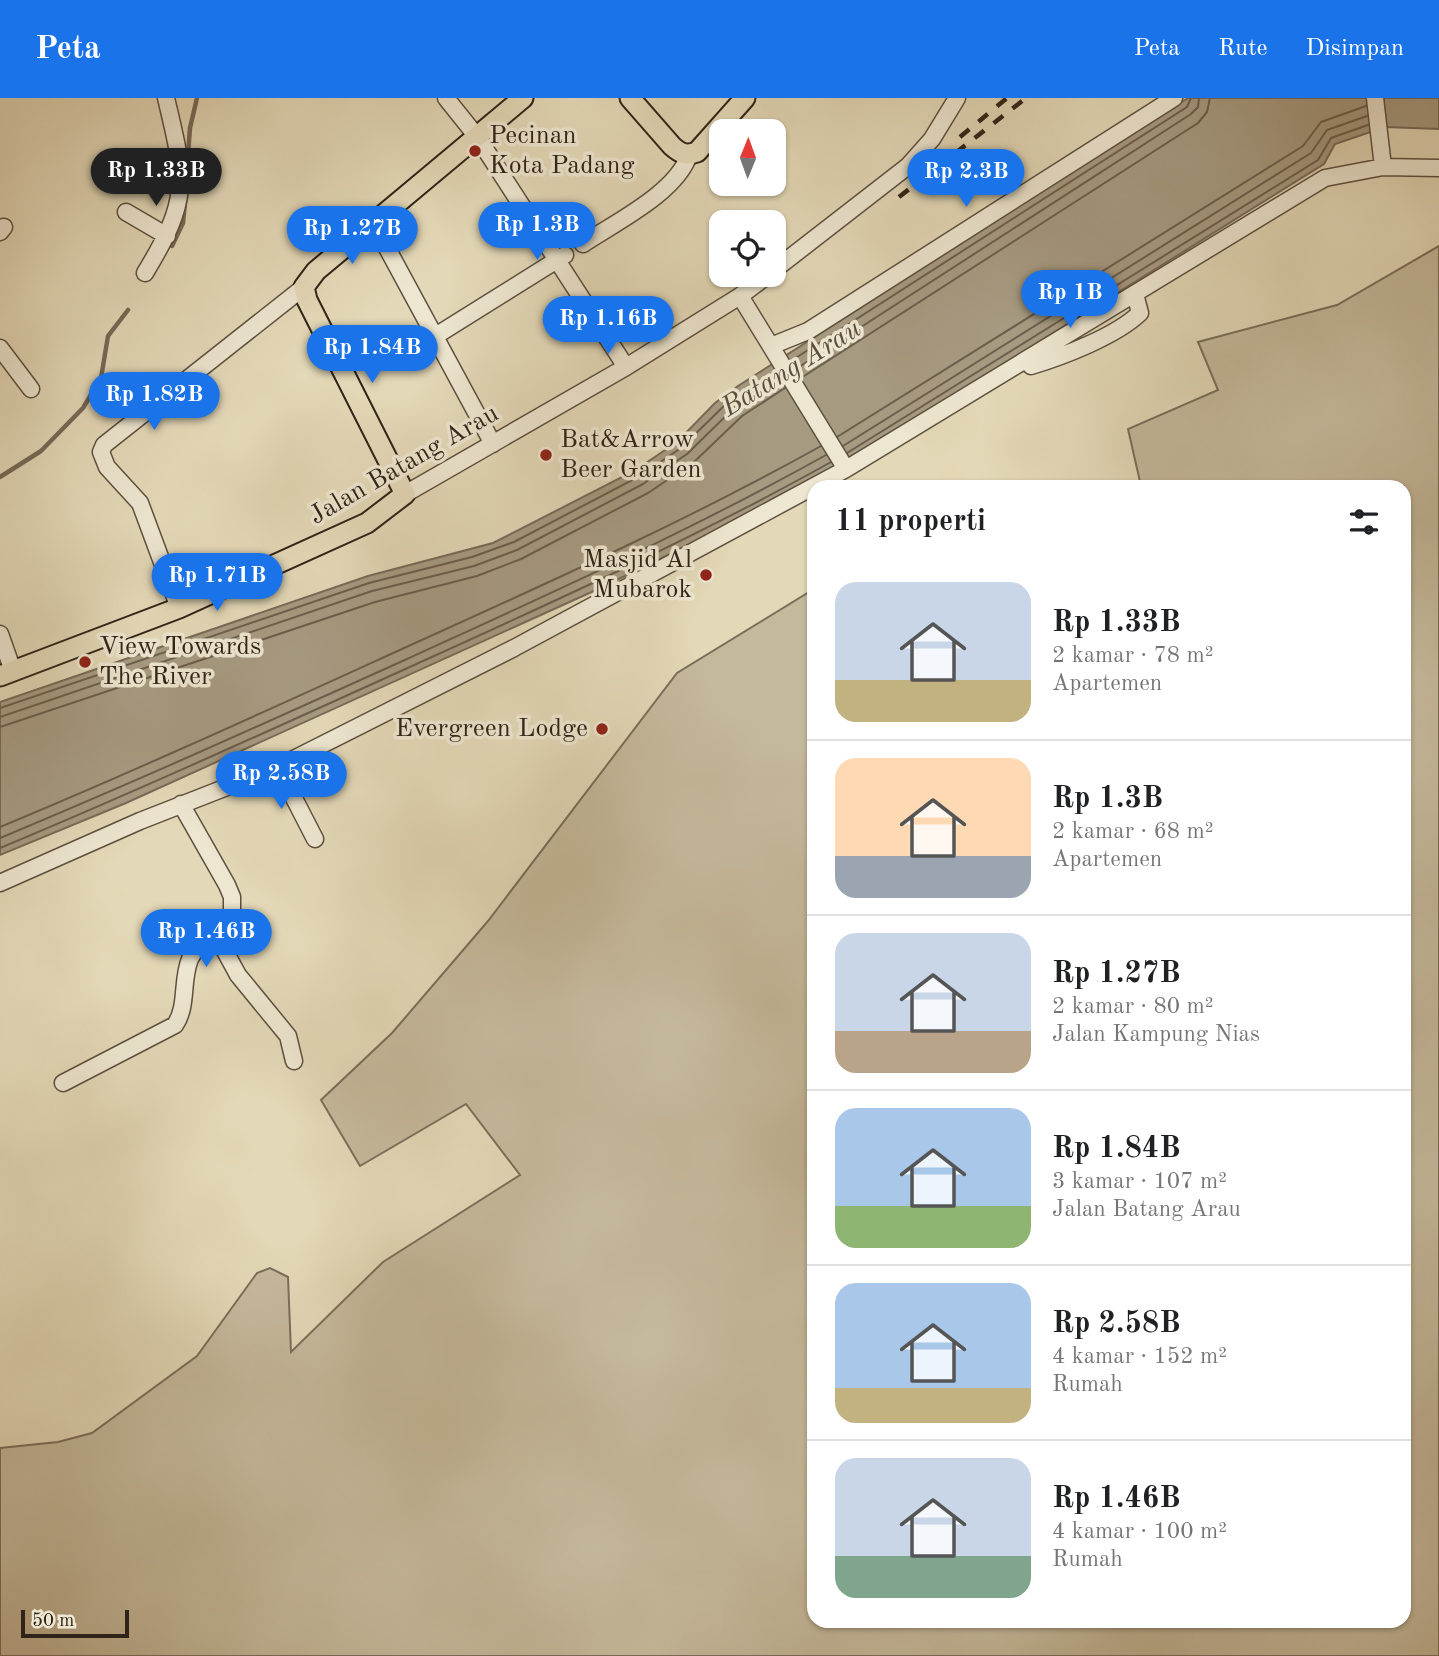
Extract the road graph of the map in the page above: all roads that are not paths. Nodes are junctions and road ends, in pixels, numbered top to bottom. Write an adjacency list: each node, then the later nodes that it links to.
1 (166, 98): 15 (street)
2 (446, 98): 9 (street)
3 (523, 98): 9 (main road)
4 (630, 98): 10 (main road)
5 (745, 98): 10 (main road)
6 (957, 98): 18 (street)
7 (1174, 98): 25 (street)
8 (1375, 98): 11 (street)
9 (478, 138): 14 (main road); 17 (street)
10 (689, 155): 16 (street)
11 (1383, 163): 12 (street); 29 (street)
12 (1439, 168)
13 (126, 212): 15 (street)
14 (373, 222): 20 (main road); 23 (street)
15 (167, 236): 19 (street)
16 (583, 244)
17 (562, 258): 23 (street); 26 (street)
18 (786, 261)
19 (145, 273)
20 (304, 287): 32 (main road); 33 (street)
21 (752, 287): 22 (street, Jalan Batang Arau)
22 (740, 296): 25 (street); 26 (street, Jalan Batang Arau)
23 (437, 335): 28 (street)
24 (0, 348): 27 (street)
25 (773, 349): 29 (street)
26 (626, 367): 28 (street, Jalan Batang Arau)
27 (31, 389)
28 (493, 444): 32 (street, Jalan Batang Arau)
29 (845, 467): 30 (street)
30 (824, 480)
31 (807, 490): 36 (street)
32 (405, 494): 33 (main road, Jalan Batang Arau)
33 (179, 608): 35 (main road, Jalan Batang Arau)
34 (0, 634): 35 (street)
35 (7, 673)
36 (278, 767): 37 (street); 38 (street)
37 (181, 804): 39 (street); 40 (street)
38 (316, 839)
39 (0, 883)
40 (213, 929): 41 (street); 42 (street)
41 (294, 1061)
42 (63, 1083)

